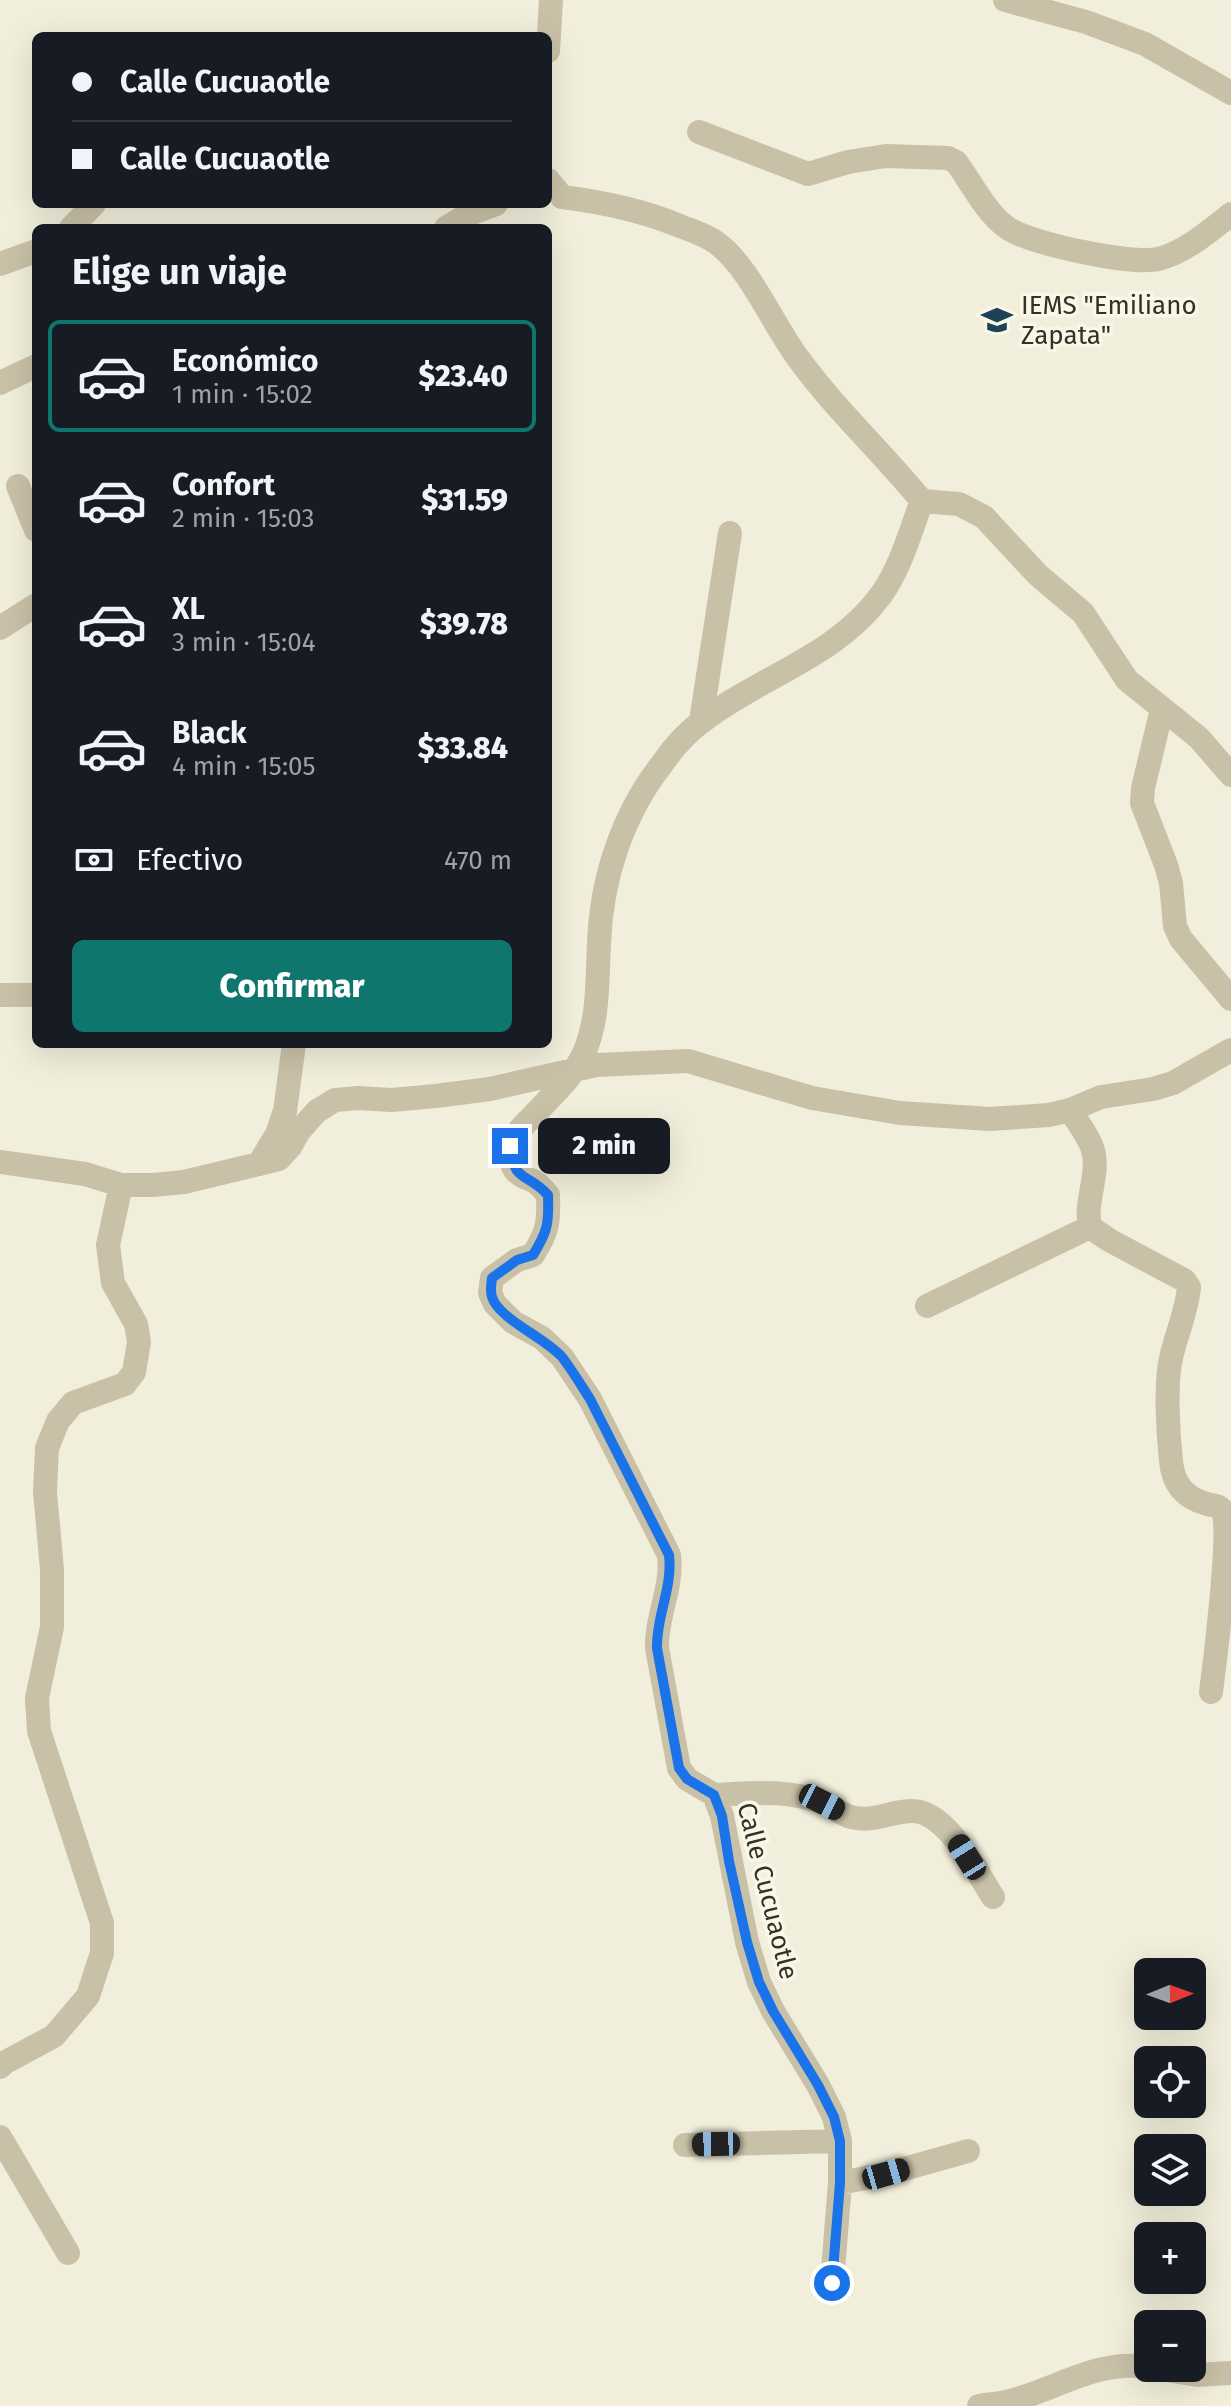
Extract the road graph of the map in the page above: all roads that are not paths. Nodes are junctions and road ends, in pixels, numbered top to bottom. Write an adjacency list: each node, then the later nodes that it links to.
1 (551, 0): 3 (street)
2 (1005, 0): 4 (street)
3 (551, 32)
4 (1231, 93)
5 (699, 132): 9 (street)
6 (553, 192): 17 (street)
7 (90, 208): 10 (street)
8 (485, 208): 11 (street)
9 (1231, 214)
10 (75, 224)
11 (452, 224)
12 (32, 252): 13 (street)
13 (0, 264)
14 (32, 368): 15 (street)
15 (0, 383)
16 (18, 486): 18 (street)
17 (922, 501): 22 (street); 23 (street)
18 (32, 520)
19 (730, 533): 23 (street)
20 (32, 608): 21 (street)
21 (0, 628)
22 (1162, 709): 24 (street); 27 (street)
23 (701, 721): 30 (street)
24 (1231, 775)
25 (0, 995): 26 (street)
26 (32, 995)
27 (1231, 999)
28 (293, 1048): 33 (street)
29 (1231, 1050): 31 (street)
30 (574, 1071): 31 (street); 33 (street); 39 (street, Calle Cucuaotle)
31 (1070, 1110): 35 (street)
32 (0, 1162): 34 (street)
33 (259, 1164): 34 (street)
34 (121, 1185): 41 (street)
35 (1090, 1227): 36 (street); 37 (street)
36 (927, 1306)
37 (1229, 1561): 38 (street)
38 (1211, 1692)
39 (714, 1795): 40 (street); 43 (street, Calle Cucuaotle)
40 (993, 1897)
41 (0, 2067)
42 (0, 2137): 47 (street)
43 (840, 2141): 44 (street); 46 (street, Calle Cucuaotle)
44 (685, 2145)
45 (968, 2151): 46 (street)
46 (840, 2183): 48 (street, Calle Cucuaotle)
47 (68, 2253)
48 (832, 2283)
49 (1134, 2366): 52 (street)
50 (1231, 2373): 51 (street)
51 (1206, 2374)
52 (979, 2406)

